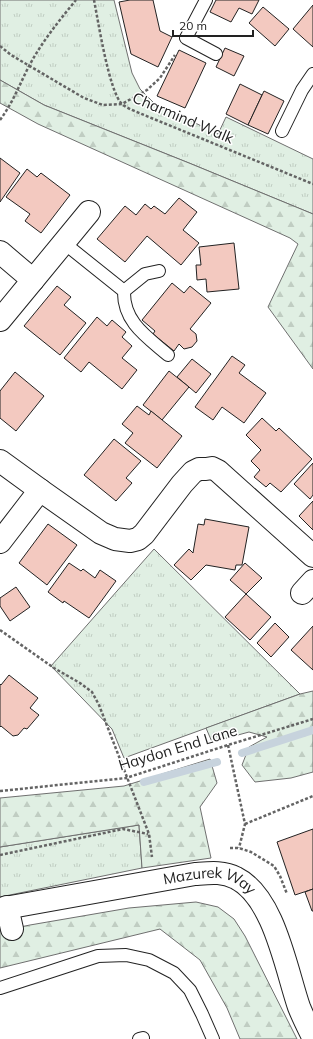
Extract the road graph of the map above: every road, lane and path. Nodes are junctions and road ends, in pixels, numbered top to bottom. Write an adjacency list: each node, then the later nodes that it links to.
1 (76, 0): 7 (path)
2 (94, 0): 9 (path, Charmind Walk)
3 (203, 1): 4 (lane)
4 (186, 38): 6 (lane); 9 (path)
5 (0, 46): 7 (path)
6 (216, 54)
7 (30, 66): 9 (path); 10 (path)
8 (313, 74): 11 (lane)
9 (122, 104): 12 (path, Charmind Walk)
10 (0, 120)
11 (282, 131)
12 (313, 184)
13 (89, 212): 14 (street)
14 (64, 243): 17 (street); 18 (lane)
15 (0, 252): 17 (street)
16 (159, 271): 18 (lane)
17 (33, 280): 19 (street)
18 (124, 292): 20 (lane)
19 (0, 320)
20 (168, 355)
21 (0, 461): 22 (street)
22 (40, 490): 23 (street); 24 (street)
23 (0, 542)
24 (313, 556)
25 (0, 630): 28 (path)
26 (313, 719): 27 (path, Haydon End Lane)
27 (228, 745): 28 (path, Haydon End Lane); 31 (path)
28 (126, 778): 29 (path, Haydon End Lane); 32 (path)
29 (0, 791)
30 (313, 796): 31 (path)
31 (245, 824): 33 (path)
32 (149, 834): 34 (path); 35 (path)
33 (239, 848)
34 (0, 855)
35 (153, 860)
36 (4, 908): 37 (street, Mazurek Way); 39 (street, Mazurek Way)
37 (12, 928)
38 (0, 988): 40 (lane)
39 (313, 1037)
40 (213, 1039)

